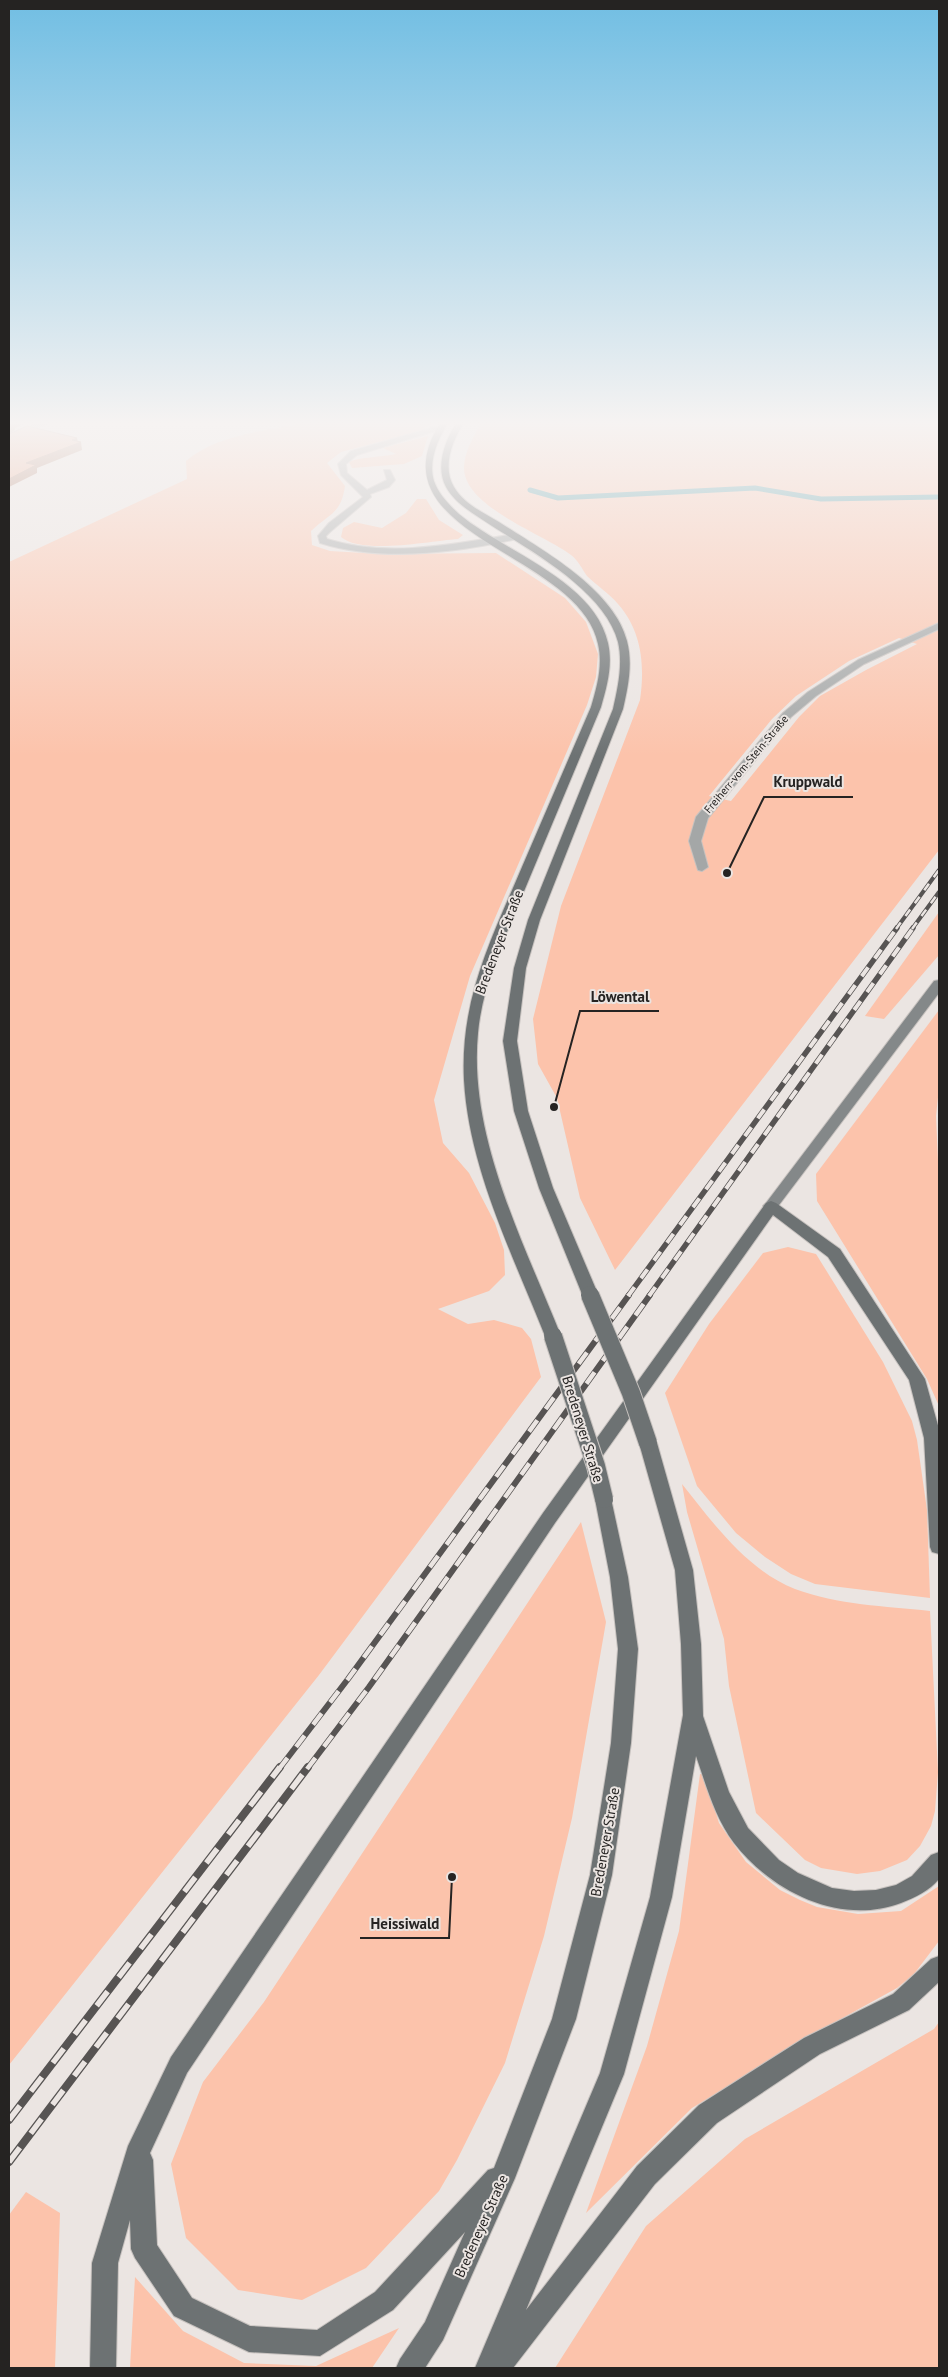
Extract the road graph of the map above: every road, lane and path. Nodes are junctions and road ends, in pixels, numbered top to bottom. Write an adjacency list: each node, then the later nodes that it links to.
1 (323, 534): 5 (street)
2 (484, 534): 5 (main road, Bredeneyer Straße)
3 (509, 534): 4 (main road, Bredeneyer Straße)
4 (514, 537): 5 (street); 11 (main road, Bredeneyer Straße, bridge)
5 (493, 540): 15 (main road, Bredeneyer Straße, bridge)
6 (939, 626): 7 (street, Freiherr-vom-Stein-Straße)
7 (702, 867)
8 (939, 984): 9 (main road)
9 (771, 1206): 10 (main road); 14 (main road)
10 (939, 1547)
11 (692, 1714): 12 (main road); 18 (main road, Bredeneyer Straße)
12 (939, 1862)
13 (939, 1967): 19 (main road)
14 (140, 2146): 15 (main road); 16 (main road)
15 (506, 2169): 17 (main road, Bredeneyer Straße)
16 (103, 2368)
17 (409, 2368)
18 (488, 2368)
19 (497, 2368)

